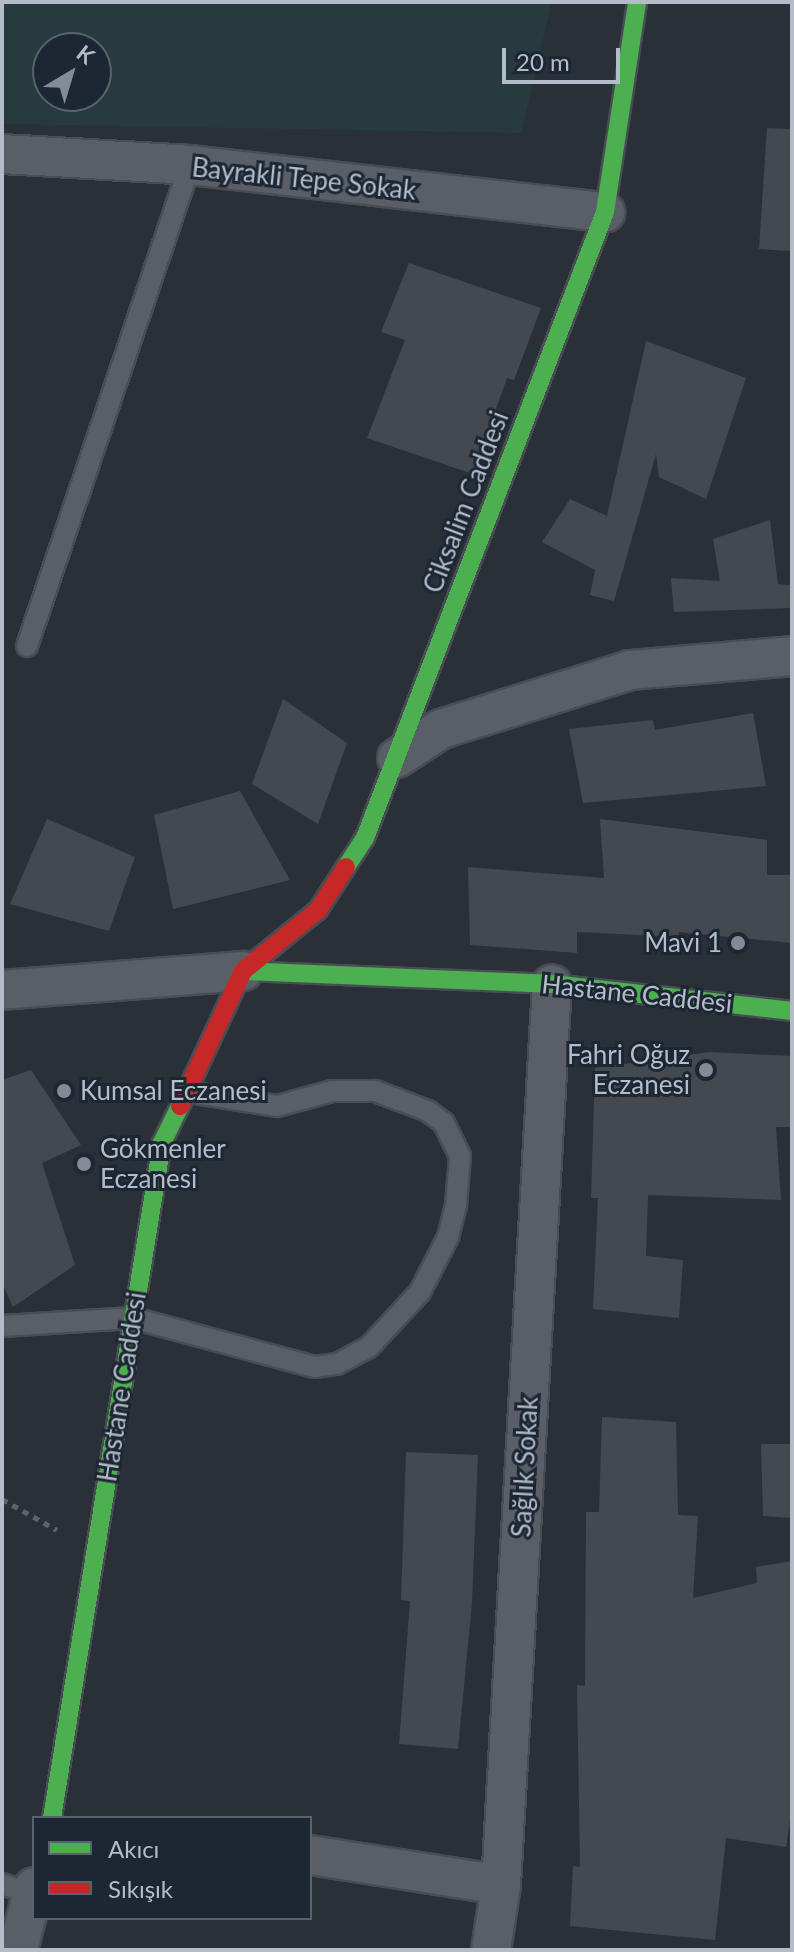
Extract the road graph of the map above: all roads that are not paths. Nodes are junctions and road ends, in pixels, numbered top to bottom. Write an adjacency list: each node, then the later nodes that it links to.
1 (637, 2): 4 (street, Ciksalim Caddesi)
2 (2, 154): 3 (street, Bayrakli Tepe Sokak)
3 (190, 165): 4 (street, Bayrakli Tepe Sokak); 5 (lane)
4 (605, 212): 7 (street, Ciksalim Caddesi)
5 (27, 646)
6 (792, 656): 7 (street)
7 (397, 758): 8 (street, Ciksalim Caddesi)
8 (243, 971): 9 (street, Hastane Caddesi); 10 (street, Hastane Caddesi); 12 (street, Hastane Caddesi)
9 (552, 984): 11 (street, Hastane Caddesi); 17 (street, Sağlık Sokak)
10 (2, 990)
11 (792, 1011)
12 (182, 1091): 13 (street, Hastane Caddesi); 13 (lane)
13 (133, 1318): 14 (lane); 15 (street, Hastane Caddesi)
14 (2, 1326)
15 (61, 1816)
16 (312, 1855): 17 (street)
17 (501, 1885): 20 (street, Sağlık Sokak)
18 (23, 1888): 19 (street)
19 (18, 1950)
20 (491, 1950)

